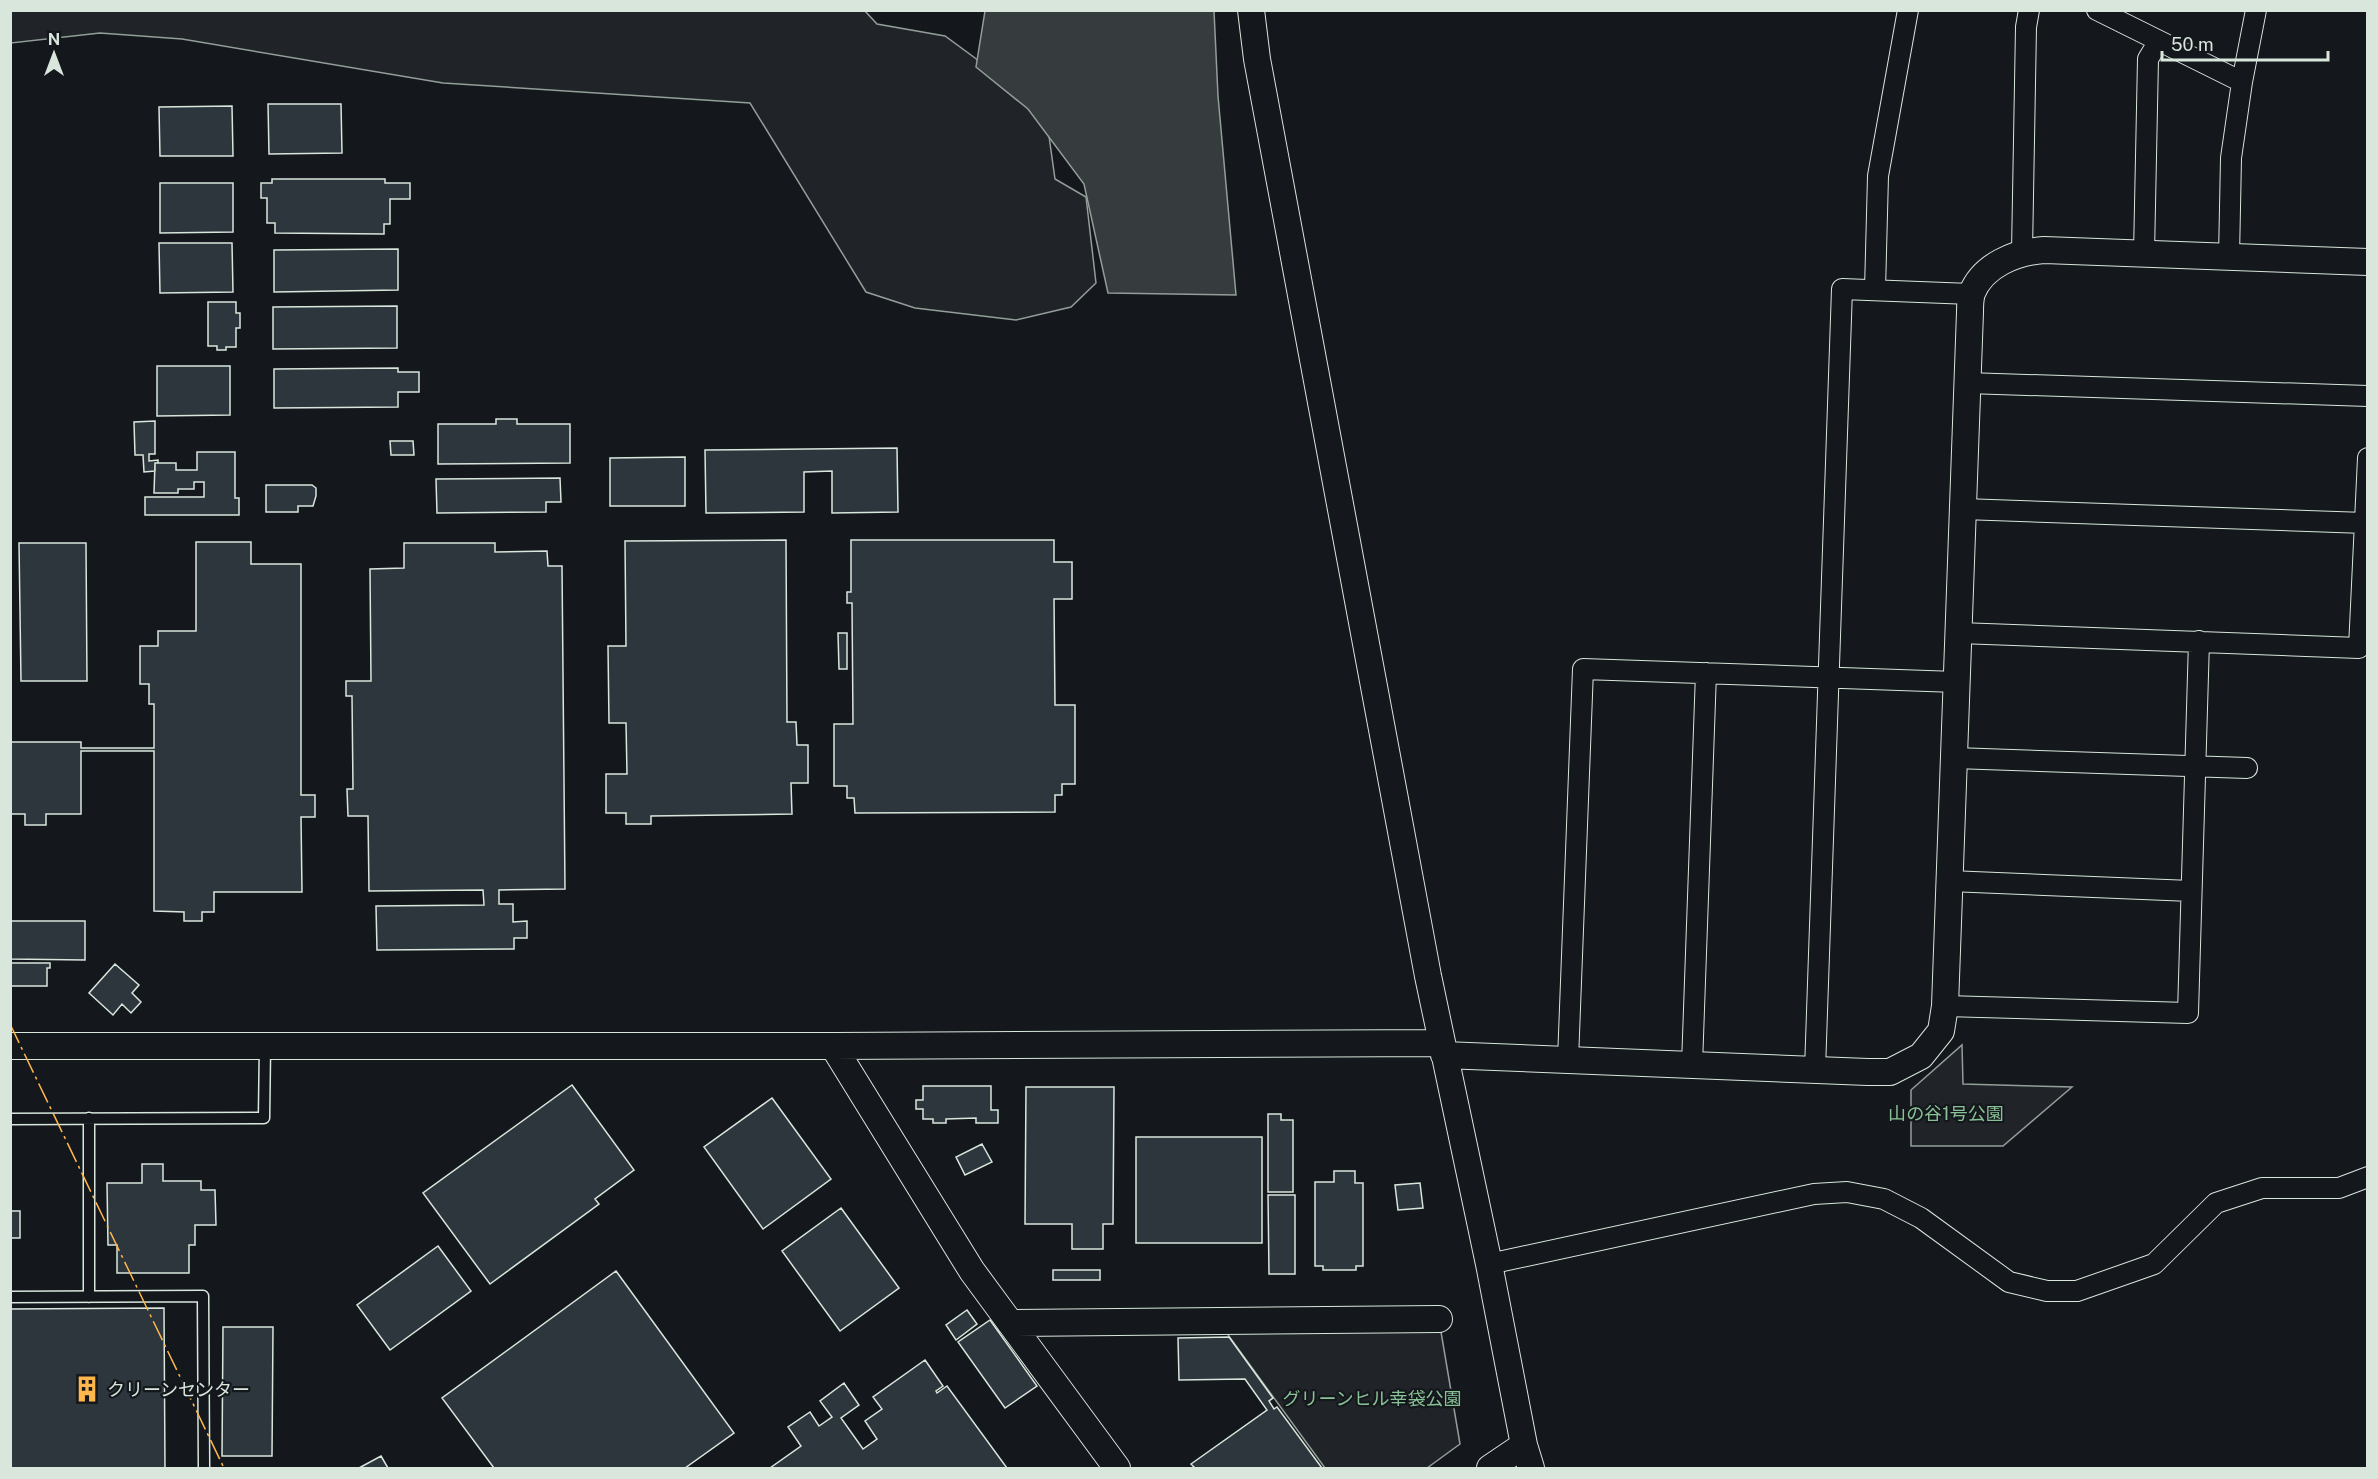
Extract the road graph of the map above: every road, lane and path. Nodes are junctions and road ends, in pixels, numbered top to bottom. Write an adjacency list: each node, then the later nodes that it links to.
1 (1251, 10): 33 (street)
2 (1908, 10): 12 (street)
3 (2029, 10): 8 (street)
4 (2097, 10): 6 (street)
5 (2256, 10): 7 (street)
6 (2159, 41): 7 (street); 9 (street)
7 (2242, 82): 10 (street)
8 (2022, 252): 9 (street); 13 (street)
9 (2144, 254): 10 (street)
10 (2229, 256): 11 (street)
11 (2367, 262)
12 (1875, 290): 13 (street); 22 (street)
13 (1971, 294): 14 (street)
14 (1967, 382): 15 (street); 17 (street)
15 (2367, 396)
16 (2367, 458): 18 (street)
17 (1963, 509): 18 (street); 19 (street)
18 (2365, 523): 20 (street)
19 (1959, 633): 20 (street); 23 (street)
20 (2199, 641): 25 (street)
21 (1706, 674): 22 (street); 34 (street); 35 (street)
22 (1830, 678): 23 (street); 36 (street)
23 (1956, 682): 24 (street)
24 (1954, 758): 25 (street); 27 (street)
25 (2195, 766): 26 (street); 28 (street)
26 (2247, 768)
27 (1949, 881): 28 (street); 29 (street)
28 (2191, 891): 29 (street)
29 (1945, 1006): 36 (street)
30 (10, 1046): 31 (street)
31 (265, 1046): 32 (street); 37 (lane)
32 (833, 1046): 33 (street); 44 (street)
33 (1442, 1049): 34 (street); 40 (street)
34 (1568, 1060): 35 (street)
35 (1692, 1065): 36 (street)
36 (1815, 1070)
37 (89, 1118): 38 (lane); 42 (lane)
38 (10, 1119)
39 (2367, 1177): 40 (street)
40 (1489, 1264): 45 (street)
41 (10, 1297): 42 (lane)
42 (89, 1297): 46 (lane)
43 (1439, 1319): 44 (street)
44 (1010, 1323): 47 (street)
45 (1527, 1456): 48 (street)
46 (204, 1468)
47 (1117, 1468)
48 (1490, 1468)

